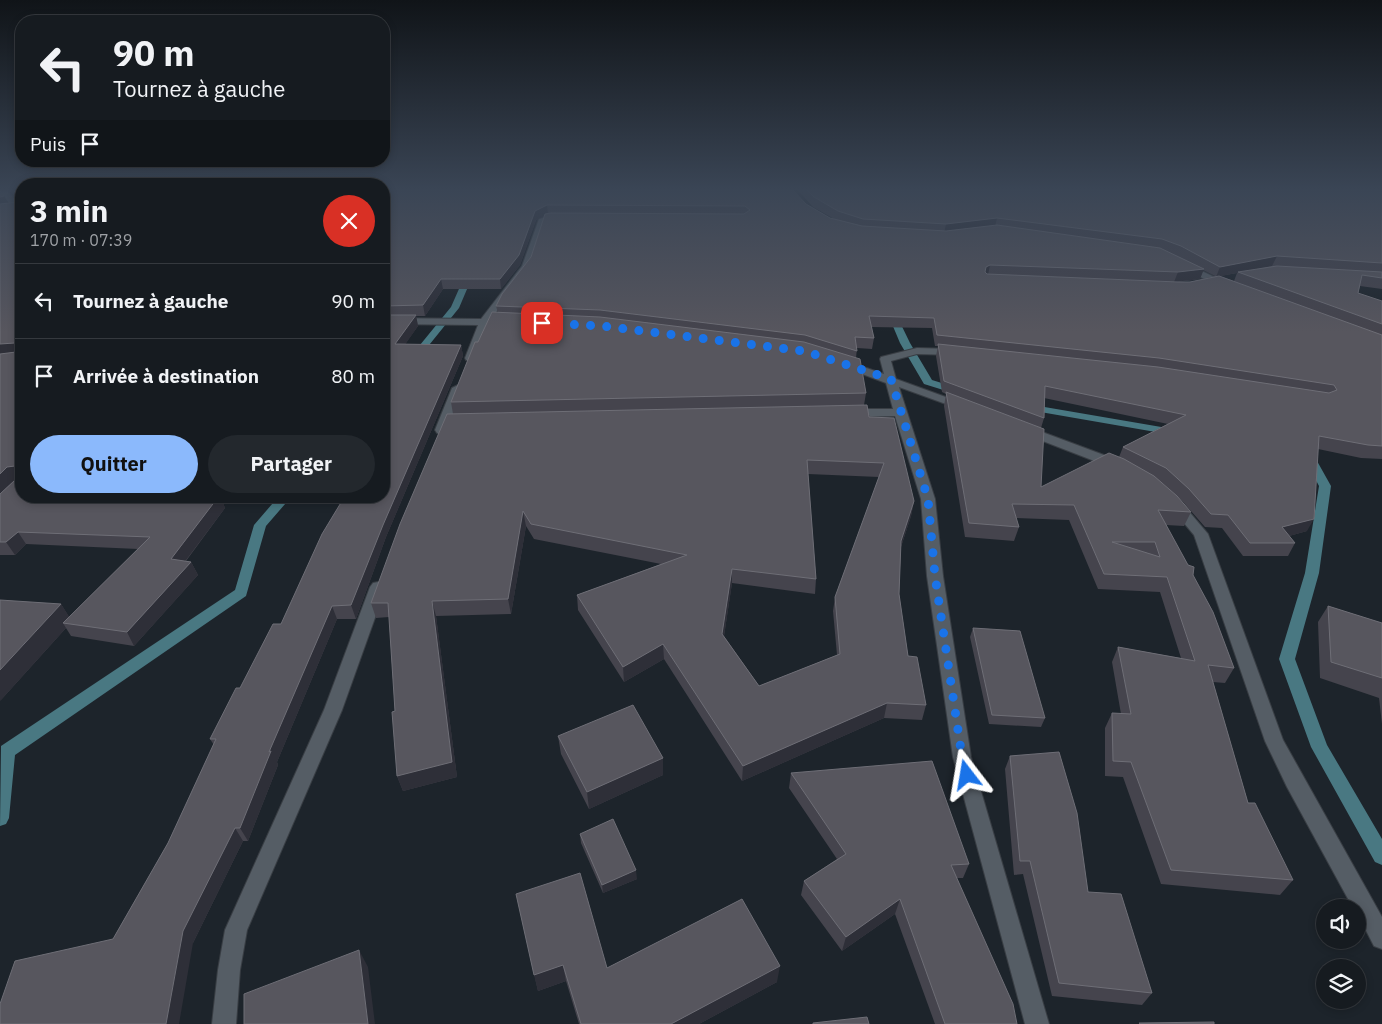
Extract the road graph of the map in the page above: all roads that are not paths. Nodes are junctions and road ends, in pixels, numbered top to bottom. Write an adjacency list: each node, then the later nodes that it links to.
1 (537, 236): 8 (street)
2 (1180, 263): 4 (street)
3 (1232, 278): 4 (street)
4 (1214, 281): 5 (street); 6 (street)
5 (1196, 285)
6 (1230, 288)
7 (390, 321): 8 (street)
8 (484, 321): 9 (street); 17 (street)
9 (513, 322)
10 (970, 354): 12 (street)
11 (830, 359): 12 (street)
12 (891, 379): 13 (street); 14 (street)
13 (975, 411)
14 (900, 412): 15 (street); 23 (street)
15 (837, 413)
16 (1012, 425): 18 (street)
17 (437, 441)
18 (1124, 468)
19 (1165, 495): 21 (street)
20 (382, 574): 22 (street)
21 (1382, 938)
22 (224, 1024)
23 (1037, 1024)

